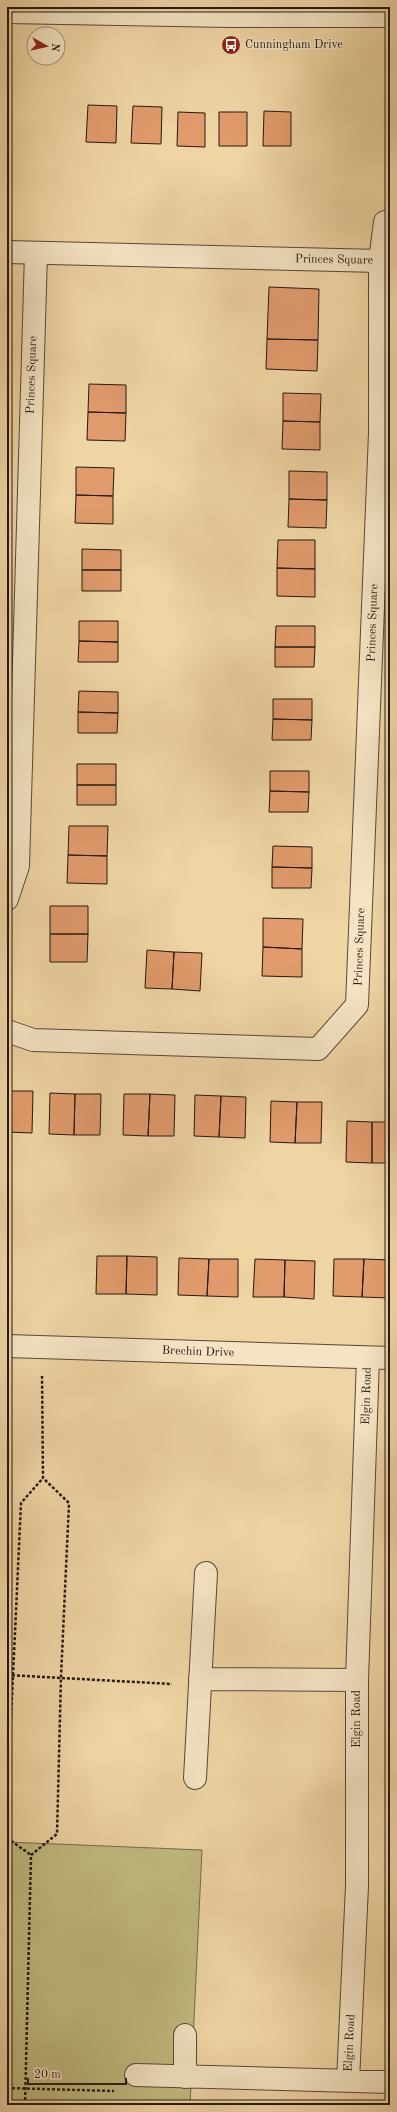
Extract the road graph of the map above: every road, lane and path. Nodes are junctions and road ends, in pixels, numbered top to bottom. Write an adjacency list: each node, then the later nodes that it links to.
1 (7, 12): 2 (street)
2 (390, 16)
3 (390, 221): 6 (street)
4 (7, 252): 5 (street)
5 (36, 253): 6 (street, Princes Square); 8 (street, Princes Square)
6 (380, 261): 7 (street, Princes Square)
7 (385, 433): 9 (street, Princes Square)
8 (7, 899)
9 (7, 1031)
10 (7, 1346): 11 (street, Brechin Drive)
11 (42, 1347): 12 (street, Brechin Drive); 14 (path)
12 (368, 1358): 13 (street, Brechin Drive); 20 (street, Elgin Road)
13 (390, 1358)
14 (43, 1478): 17 (path); 18 (path)
15 (206, 1573): 19 (street)
16 (7, 1675): 17 (path)
17 (12, 1675): 18 (path); 22 (path)
18 (61, 1678): 19 (path); 24 (path)
19 (200, 1679): 20 (street); 21 (street)
20 (357, 1680): 28 (street, Elgin Road)
21 (195, 1778)
22 (7, 1805)
23 (7, 1838): 24 (path)
24 (31, 1855): 31 (path)
25 (185, 2035): 27 (street)
26 (136, 2075): 27 (street, Elgin Road); 31 (path)
27 (184, 2077): 28 (street, Elgin Road)
28 (348, 2081): 29 (street, Elgin Road)
29 (390, 2082)
30 (7, 2088): 31 (path)
31 (25, 2089): 32 (path)
32 (25, 2105)

